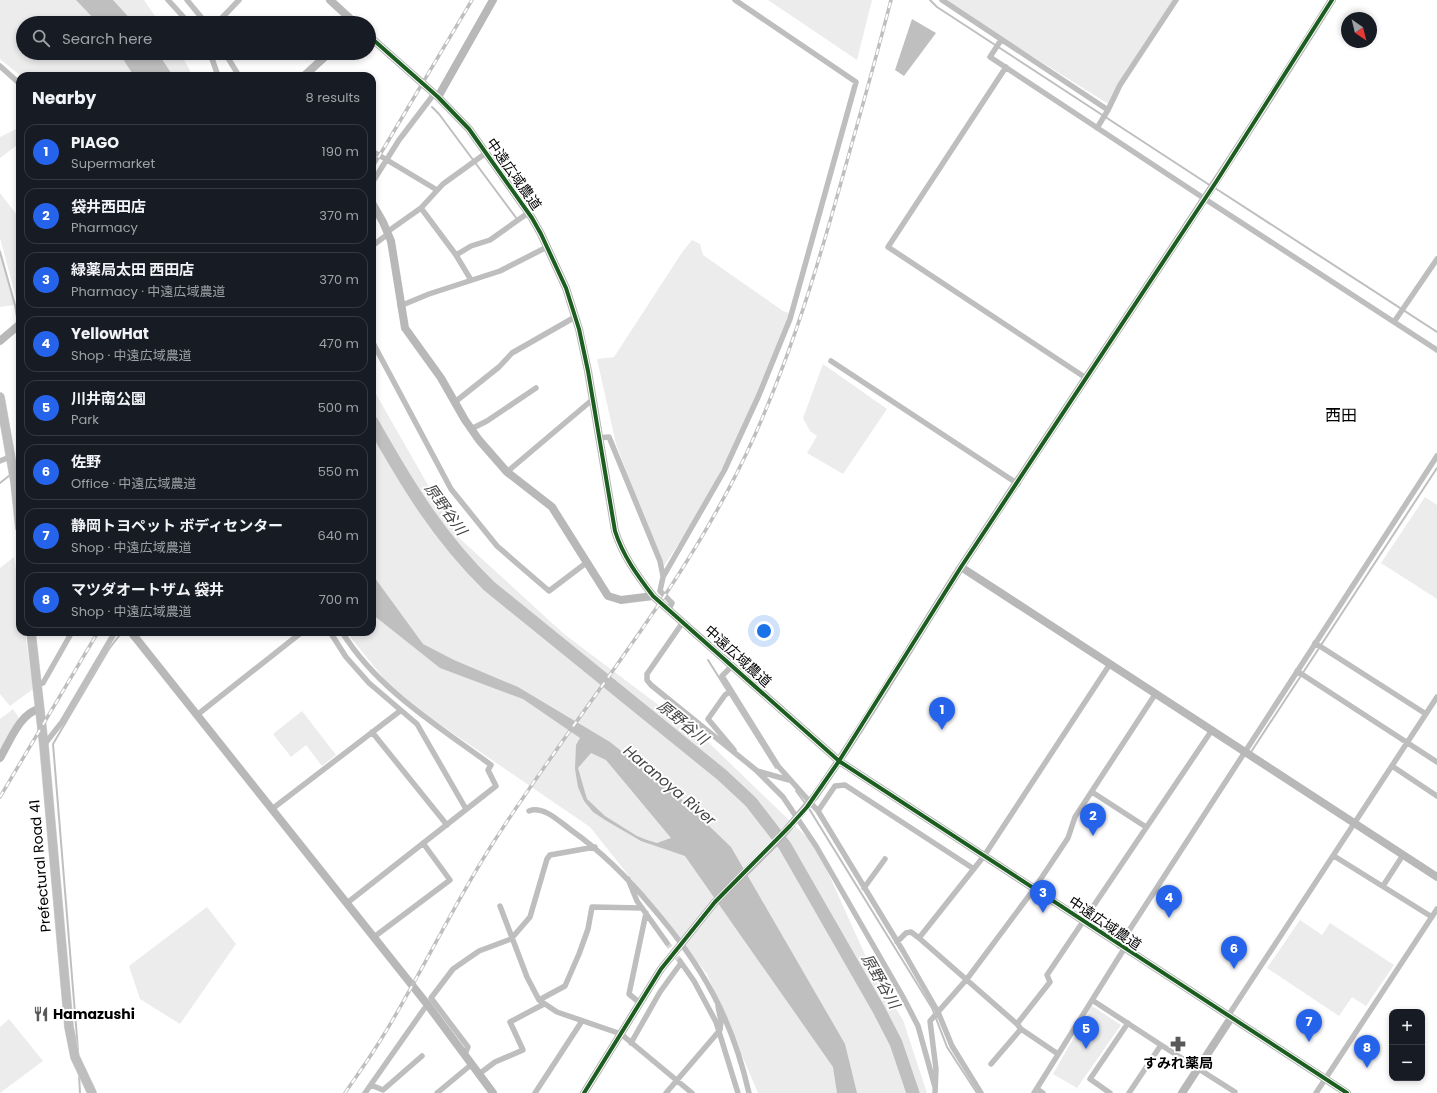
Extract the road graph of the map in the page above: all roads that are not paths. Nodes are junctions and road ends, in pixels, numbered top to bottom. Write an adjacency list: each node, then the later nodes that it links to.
1 (168, 0): 10 (street)
2 (187, 0): 11 (street)
3 (239, 0): 12 (street)
4 (330, 0): 13 (street)
5 (493, 0): 25 (street)
6 (735, 0): 66 (street)
7 (942, 0): 14 (street)
8 (1176, 0): 26 (street)
9 (1332, 0): 33 (street)
10 (182, 16)
11 (200, 16)
12 (224, 16)
13 (347, 16)
14 (1001, 40): 20 (street); 26 (street)
15 (376, 42): 25 (street, 中遠広域農道)
16 (212, 60): 21 (street)
17 (229, 60): 22 (street)
18 (321, 60): 23 (street)
19 (0, 66): 24 (street)
20 (1006, 67): 27 (street); 51 (street)
21 (217, 72)
22 (237, 72)
23 (308, 72)
24 (16, 80)
25 (436, 96): 28 (street, 中遠広域農道); 30 (street)
26 (1108, 110): 27 (street)
27 (1097, 128): 33 (street)
28 (486, 153): 32 (street); 36 (street, 中遠広域農道)
29 (376, 154): 30 (street)
30 (386, 161): 31 (street); 32 (street)
31 (376, 177)
32 (437, 190): 34 (street)
33 (1206, 197): 45 (street); 51 (street)
34 (421, 208): 37 (street); 40 (street)
35 (376, 210): 37 (street)
36 (528, 213): 39 (street, 中遠広域農道); 40 (street)
37 (388, 233): 38 (street); 43 (street)
38 (376, 243)
39 (547, 247): 42 (street); 44 (street, 中遠広域農道)
40 (456, 255): 42 (street)
41 (1437, 259): 45 (street)
42 (471, 280): 43 (street)
43 (400, 306): 55 (street)
44 (575, 317): 54 (street, 中遠広域農道); 55 (street)
45 (1395, 321): 49 (street)
46 (16, 328): 47 (street)
47 (0, 341)
48 (376, 348): 64 (street)
49 (1437, 350)
50 (831, 361): 63 (street)
51 (1086, 378): 63 (street)
52 (536, 388): 56 (street)
53 (0, 397): 59 (main road)
54 (592, 400): 57 (street, 中遠広域農道); 61 (street)
55 (455, 402): 56 (street)
56 (471, 429): 61 (street)
57 (598, 438): 66 (street); 67 (street, 中遠広域農道)
58 (1437, 456): 77 (street)
59 (10, 457): 60 (street); 62 (main road)
60 (0, 461)
61 (507, 472): 64 (street)
62 (16, 477)
63 (1018, 484): 65 (street)
64 (586, 563): 67 (street)
65 (961, 568): 78 (street); 98 (street)
66 (663, 576): 68 (street)
67 (653, 596): 68 (street, 中遠広域農道)
68 (669, 609): 69 (street, 中遠広域農道)
69 (683, 622): 79 (street, 中遠広域農道); 97 (street)
70 (31, 636): 81 (main road, Prefectural Road 41)
71 (70, 636): 81 (street)
72 (113, 636): 94 (street)
73 (134, 636): 90 (street)
74 (297, 636): 90 (street)
75 (333, 636): 87 (street)
76 (345, 636): 106 (street)
77 (1316, 644): 80 (street); 89 (street)
78 (1110, 664): 83 (street); 115 (street)
79 (732, 666): 82 (street); 98 (street, 中遠広域農道)
80 (1298, 672): 93 (street); 95 (street)
81 (36, 684): 86 (main road, Prefectural Road 41)
82 (731, 691): 97 (street); 102 (street)
83 (1156, 694): 91 (street); 103 (street)
84 (1437, 697): 85 (street)
85 (1430, 707): 88 (street); 89 (street)
86 (39, 710): 94 (main road, Prefectural Road 41); 96 (street)
87 (400, 711): 92 (street); 106 (street)
88 (1437, 712)
89 (1426, 714): 93 (street)
90 (197, 715): 105 (street)
91 (1212, 730): 95 (street); 111 (street)
92 (372, 732): 105 (street); 110 (street)
93 (1408, 742): 99 (street); 100 (street)
94 (44, 746): 164 (main road, Prefectural Road 41)
95 (1246, 752): 109 (street); 136 (street)
96 (0, 758)
97 (744, 760): 101 (street)
98 (839, 761): 115 (street, 中遠広域農道); 135 (street, bridge)
99 (1437, 762)
100 (1392, 766): 104 (street); 109 (street)
101 (756, 770): 102 (street); 162 (street)
102 (791, 780): 108 (street)
103 (1092, 792): 111 (street); 123 (street)
104 (1437, 796)
105 (272, 809): 124 (street)
106 (466, 809): 110 (street)
107 (529, 811): 113 (street)
108 (818, 811): 118 (street); 122 (street)
109 (1355, 823): 114 (street); 116 (street)
110 (446, 825): 112 (street)
111 (1146, 828): 129 (street)
112 (424, 843): 124 (street); 130 (street)
113 (595, 848): 120 (street); 132 (street)
114 (1403, 855): 119 (street); 121 (street)
115 (984, 856): 118 (street); 123 (street, 中遠広域農道)
116 (1334, 856): 121 (street); 144 (street)
117 (885, 859): 122 (street)
118 (974, 869): 131 (street)
119 (1436, 874)
120 (627, 877): 127 (street); 135 (street)
121 (1382, 886): 128 (street)
122 (864, 888): 133 (street)
123 (1034, 889): 129 (street, 中遠広域農道); 137 (street)
124 (347, 903): 130 (street)
125 (500, 906): 132 (street)
126 (1437, 909): 128 (street)
127 (644, 910): 134 (street); 140 (street); 141 (street)
128 (1432, 917): 159 (street)
129 (1083, 922): 136 (street, 中遠広域農道); 147 (street)
130 (374, 937): 152 (street)
131 (919, 938): 133 (street); 137 (street)
132 (511, 939): 140 (street); 152 (street)
133 (897, 942): 143 (street)
134 (667, 943)
135 (682, 943): 138 (street); 141 (street)
136 (1122, 947): 139 (street); 144 (street, 中遠広域農道)
137 (967, 979): 143 (street); 147 (street)
138 (716, 998): 148 (street); 173 (street)
139 (1092, 1000): 146 (street); 153 (street)
140 (542, 1002): 145 (street); 158 (street)
141 (640, 1003): 149 (street)
142 (424, 1009): 161 (street)
143 (938, 1012): 162 (street); 174 (street)
144 (1230, 1017): 157 (street); 159 (street, 中遠広域農道)
145 (582, 1021): 149 (street); 168 (street)
146 (1128, 1024): 151 (street); 176 (street)
147 (1019, 1026): 153 (street); 156 (street)
148 (720, 1030): 150 (street); 160 (street); 172 (street)
149 (621, 1034): 150 (street); 169 (street)
150 (631, 1042): 160 (street)
151 (1160, 1045): 157 (street); 177 (street)
152 (465, 1054): 155 (street)
153 (1058, 1054): 163 (street)
154 (422, 1056): 161 (street)
155 (472, 1064): 158 (street); 166 (street)
156 (991, 1064)
157 (1198, 1068): 178 (street); 179 (street)
158 (479, 1074): 167 (street)
159 (1325, 1079): 180 (street); 181 (street, 中遠広域農道)
160 (677, 1080): 170 (street); 171 (street)
161 (371, 1085): 165 (street)
162 (935, 1090)
163 (1035, 1091): 175 (street)
164 (92, 1093)
165 (365, 1093)
166 (437, 1093)
167 (493, 1093)
168 (535, 1093)
169 (584, 1093)
170 (666, 1093)
171 (692, 1093)
172 (738, 1093)
173 (749, 1093)
174 (981, 1093)
175 (1043, 1093)
176 (1110, 1093)
177 (1129, 1093)
178 (1182, 1093)
179 (1235, 1093)
180 (1316, 1093)
181 (1347, 1093)

